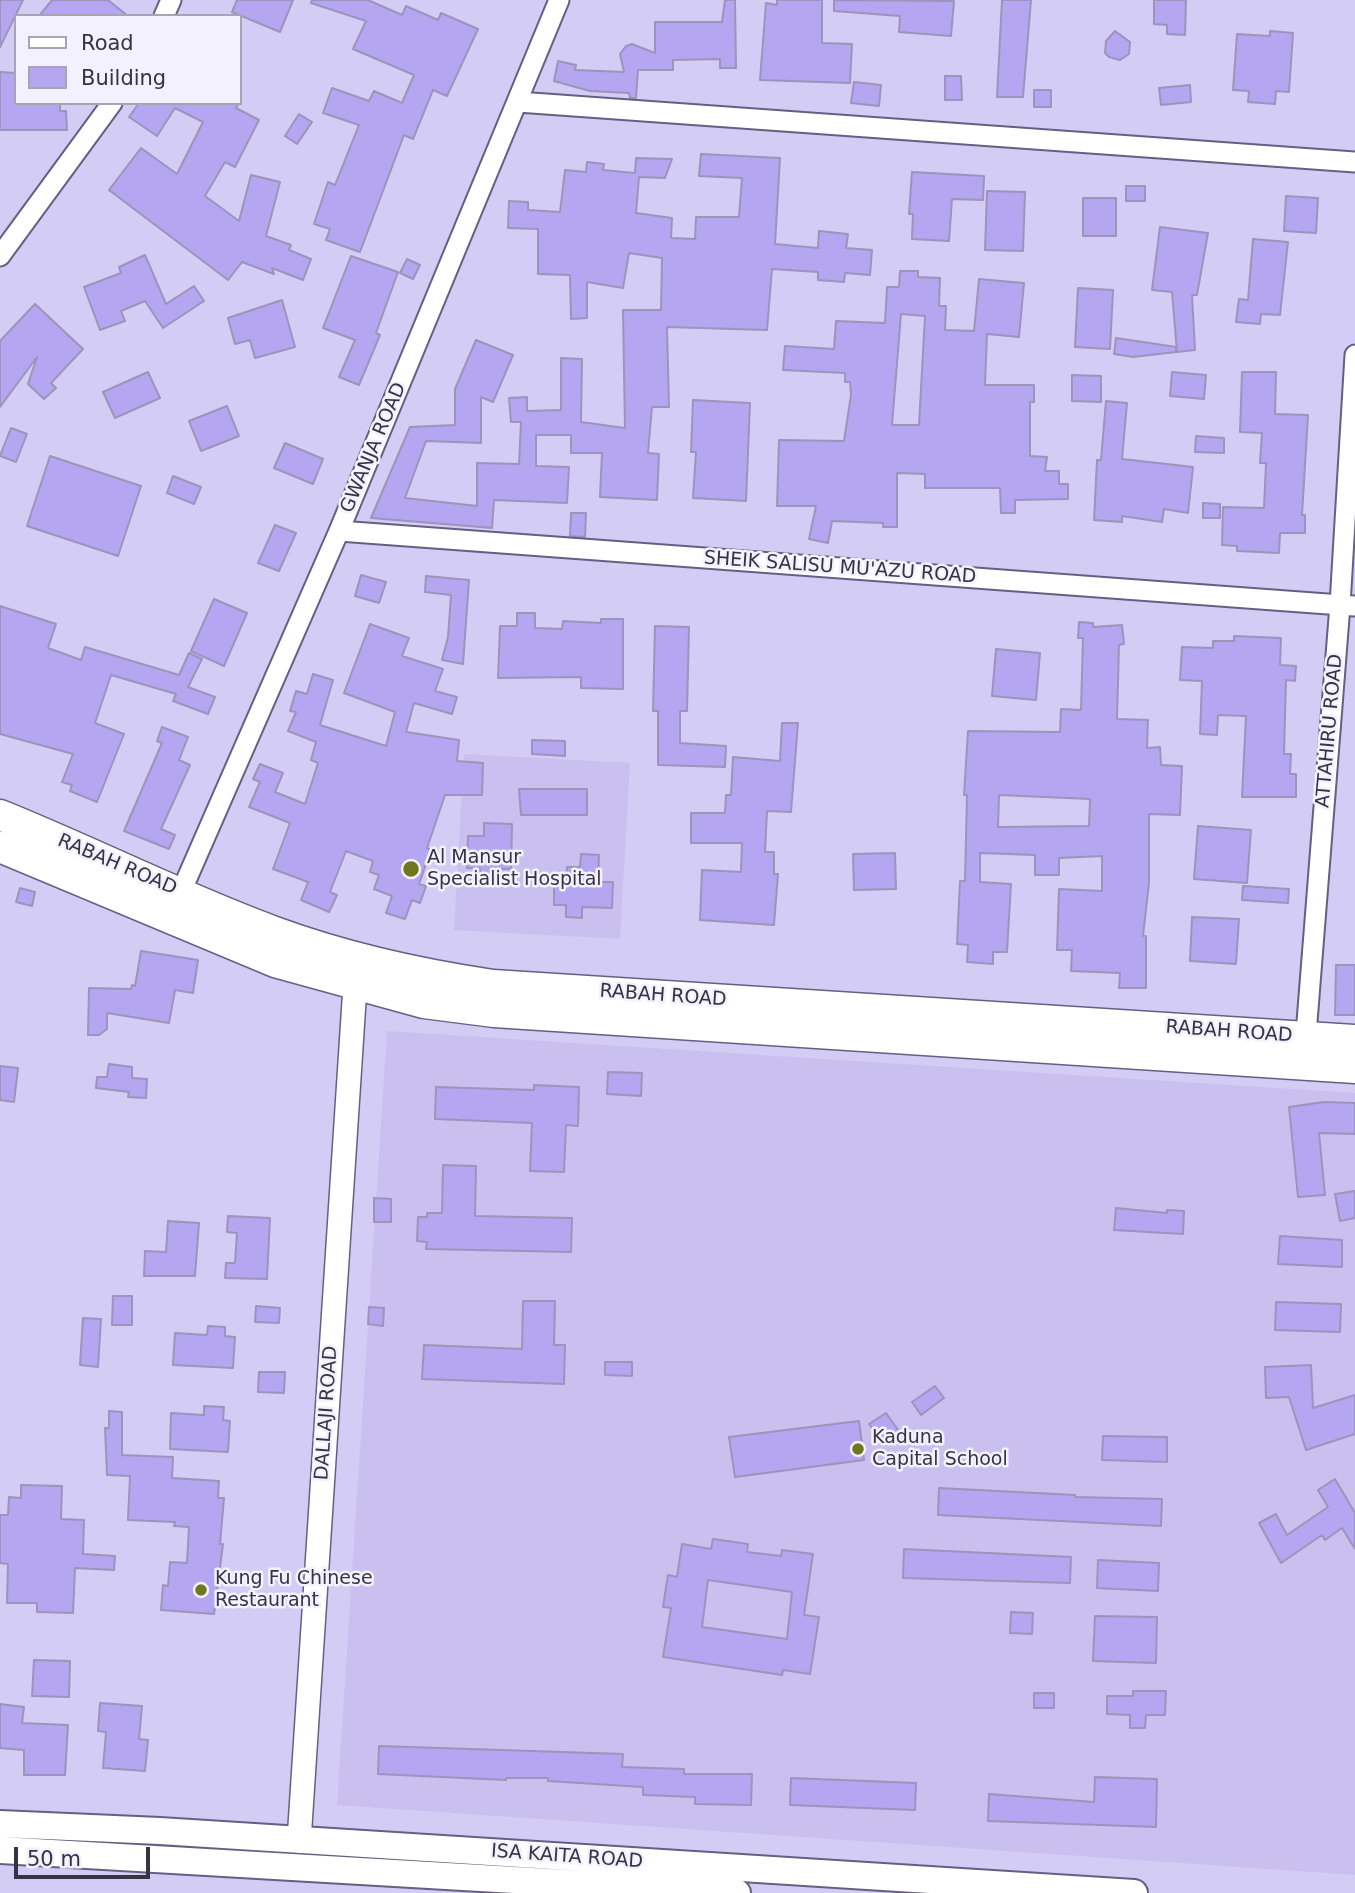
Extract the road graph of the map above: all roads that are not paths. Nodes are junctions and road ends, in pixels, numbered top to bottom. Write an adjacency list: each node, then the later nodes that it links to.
1 (559, 0): 2 (street, GWANJA ROAD)
2 (518, 102): 4 (street); 7 (street, GWANJA ROAD)
3 (111, 105): 5 (street)
4 (1355, 162)
5 (0, 256)
6 (1355, 355): 8 (street, ATTAHIRU ROAD)
7 (339, 531): 8 (street, SHEIK SALISU MU'AZU ROAD); 11 (street, GWANJA ROAD)
8 (1348, 605): 14 (street, ATTAHIRU ROAD)
9 (0, 815): 11 (main road, RABAH ROAD)
10 (0, 847): 12 (main road, RABAH ROAD)
11 (181, 892): 14 (main road, RABAH ROAD)
12 (355, 986): 14 (main road, RABAH ROAD); 17 (street, DALLAJI ROAD)
13 (1355, 1040): 14 (main road, RABAH ROAD)
14 (1304, 1051): 15 (main road, RABAH ROAD)
15 (1355, 1068)
16 (0, 1824): 17 (main road, ISA KAITA ROAD)
17 (299, 1841): 20 (main road, ISA KAITA ROAD)
18 (0, 1850): 19 (main road, ISA KAITA ROAD)
19 (737, 1893)
20 (1134, 1893)

